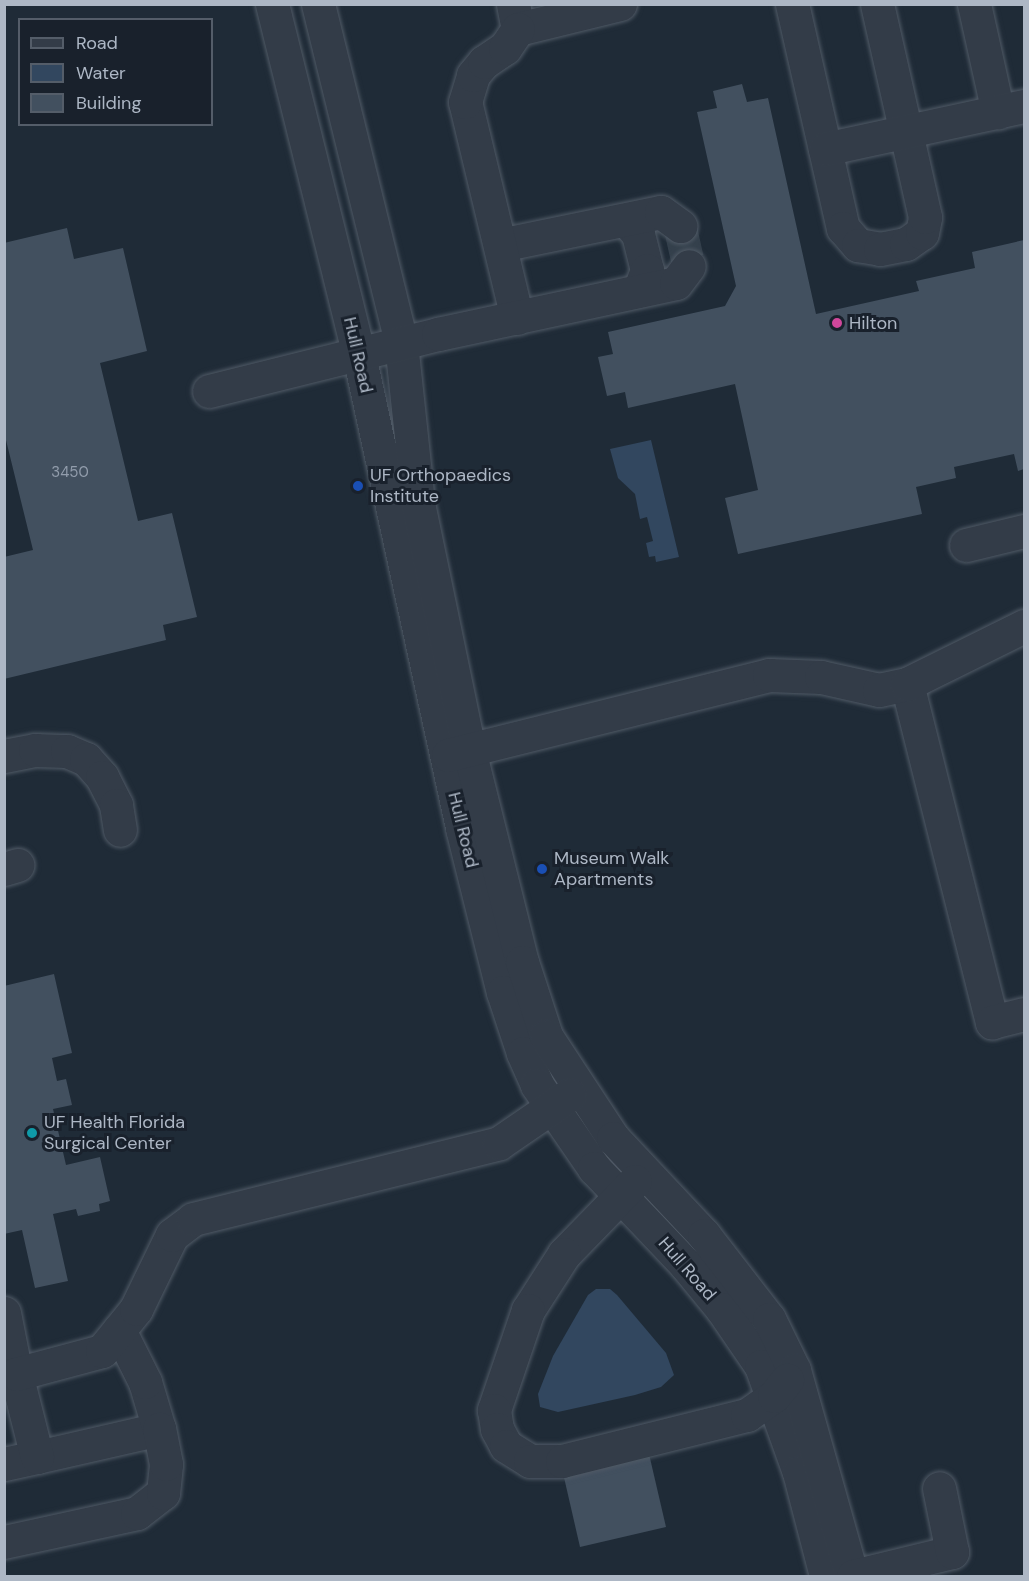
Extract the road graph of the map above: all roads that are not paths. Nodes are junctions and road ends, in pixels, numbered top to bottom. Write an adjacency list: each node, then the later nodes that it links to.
1 (272, 4): 18 (street, Hull Road)
2 (318, 4): 17 (street, Hull Road)
3 (620, 4): 7 (street)
4 (792, 4): 10 (street)
5 (877, 4): 9 (street)
6 (974, 4): 8 (street)
7 (516, 17): 13 (street)
8 (1011, 109): 9 (street)
9 (907, 132): 10 (street); 10 (street)
10 (825, 149)
11 (626, 220): 12 (street); 13 (street); 15 (street)
12 (680, 226)
13 (500, 246): 16 (street)
14 (689, 266): 15 (street)
15 (639, 291): 16 (street)
16 (517, 318): 17 (street)
17 (401, 343): 18 (street); 24 (street, Hull Road)
18 (359, 355): 19 (street); 24 (street, Hull Road)
19 (209, 391)
20 (1024, 531): 21 (street)
21 (966, 545)
22 (1024, 626): 23 (street)
23 (907, 684): 24 (street); 27 (street)
24 (451, 755): 28 (street, Hull Road)
25 (4, 756): 26 (street)
26 (120, 830)
27 (1024, 1014)
28 (565, 1098): 29 (street, Hull Road); 30 (street, Hull Road); 32 (street)
29 (644, 1171): 30 (street); 33 (street, Hull Road)
30 (620, 1196): 35 (street, Hull Road); 35 (street)
31 (6, 1326): 34 (street)
32 (119, 1330): 34 (street); 36 (street)
33 (794, 1370): 35 (street); 41 (street, Hull Road)
34 (10, 1375): 37 (street)
35 (774, 1396): 41 (street, Hull Road)
36 (159, 1429): 37 (street); 40 (street)
37 (37, 1457): 38 (street)
38 (4, 1464)
39 (939, 1488): 41 (street)
40 (4, 1542)
41 (834, 1576)

